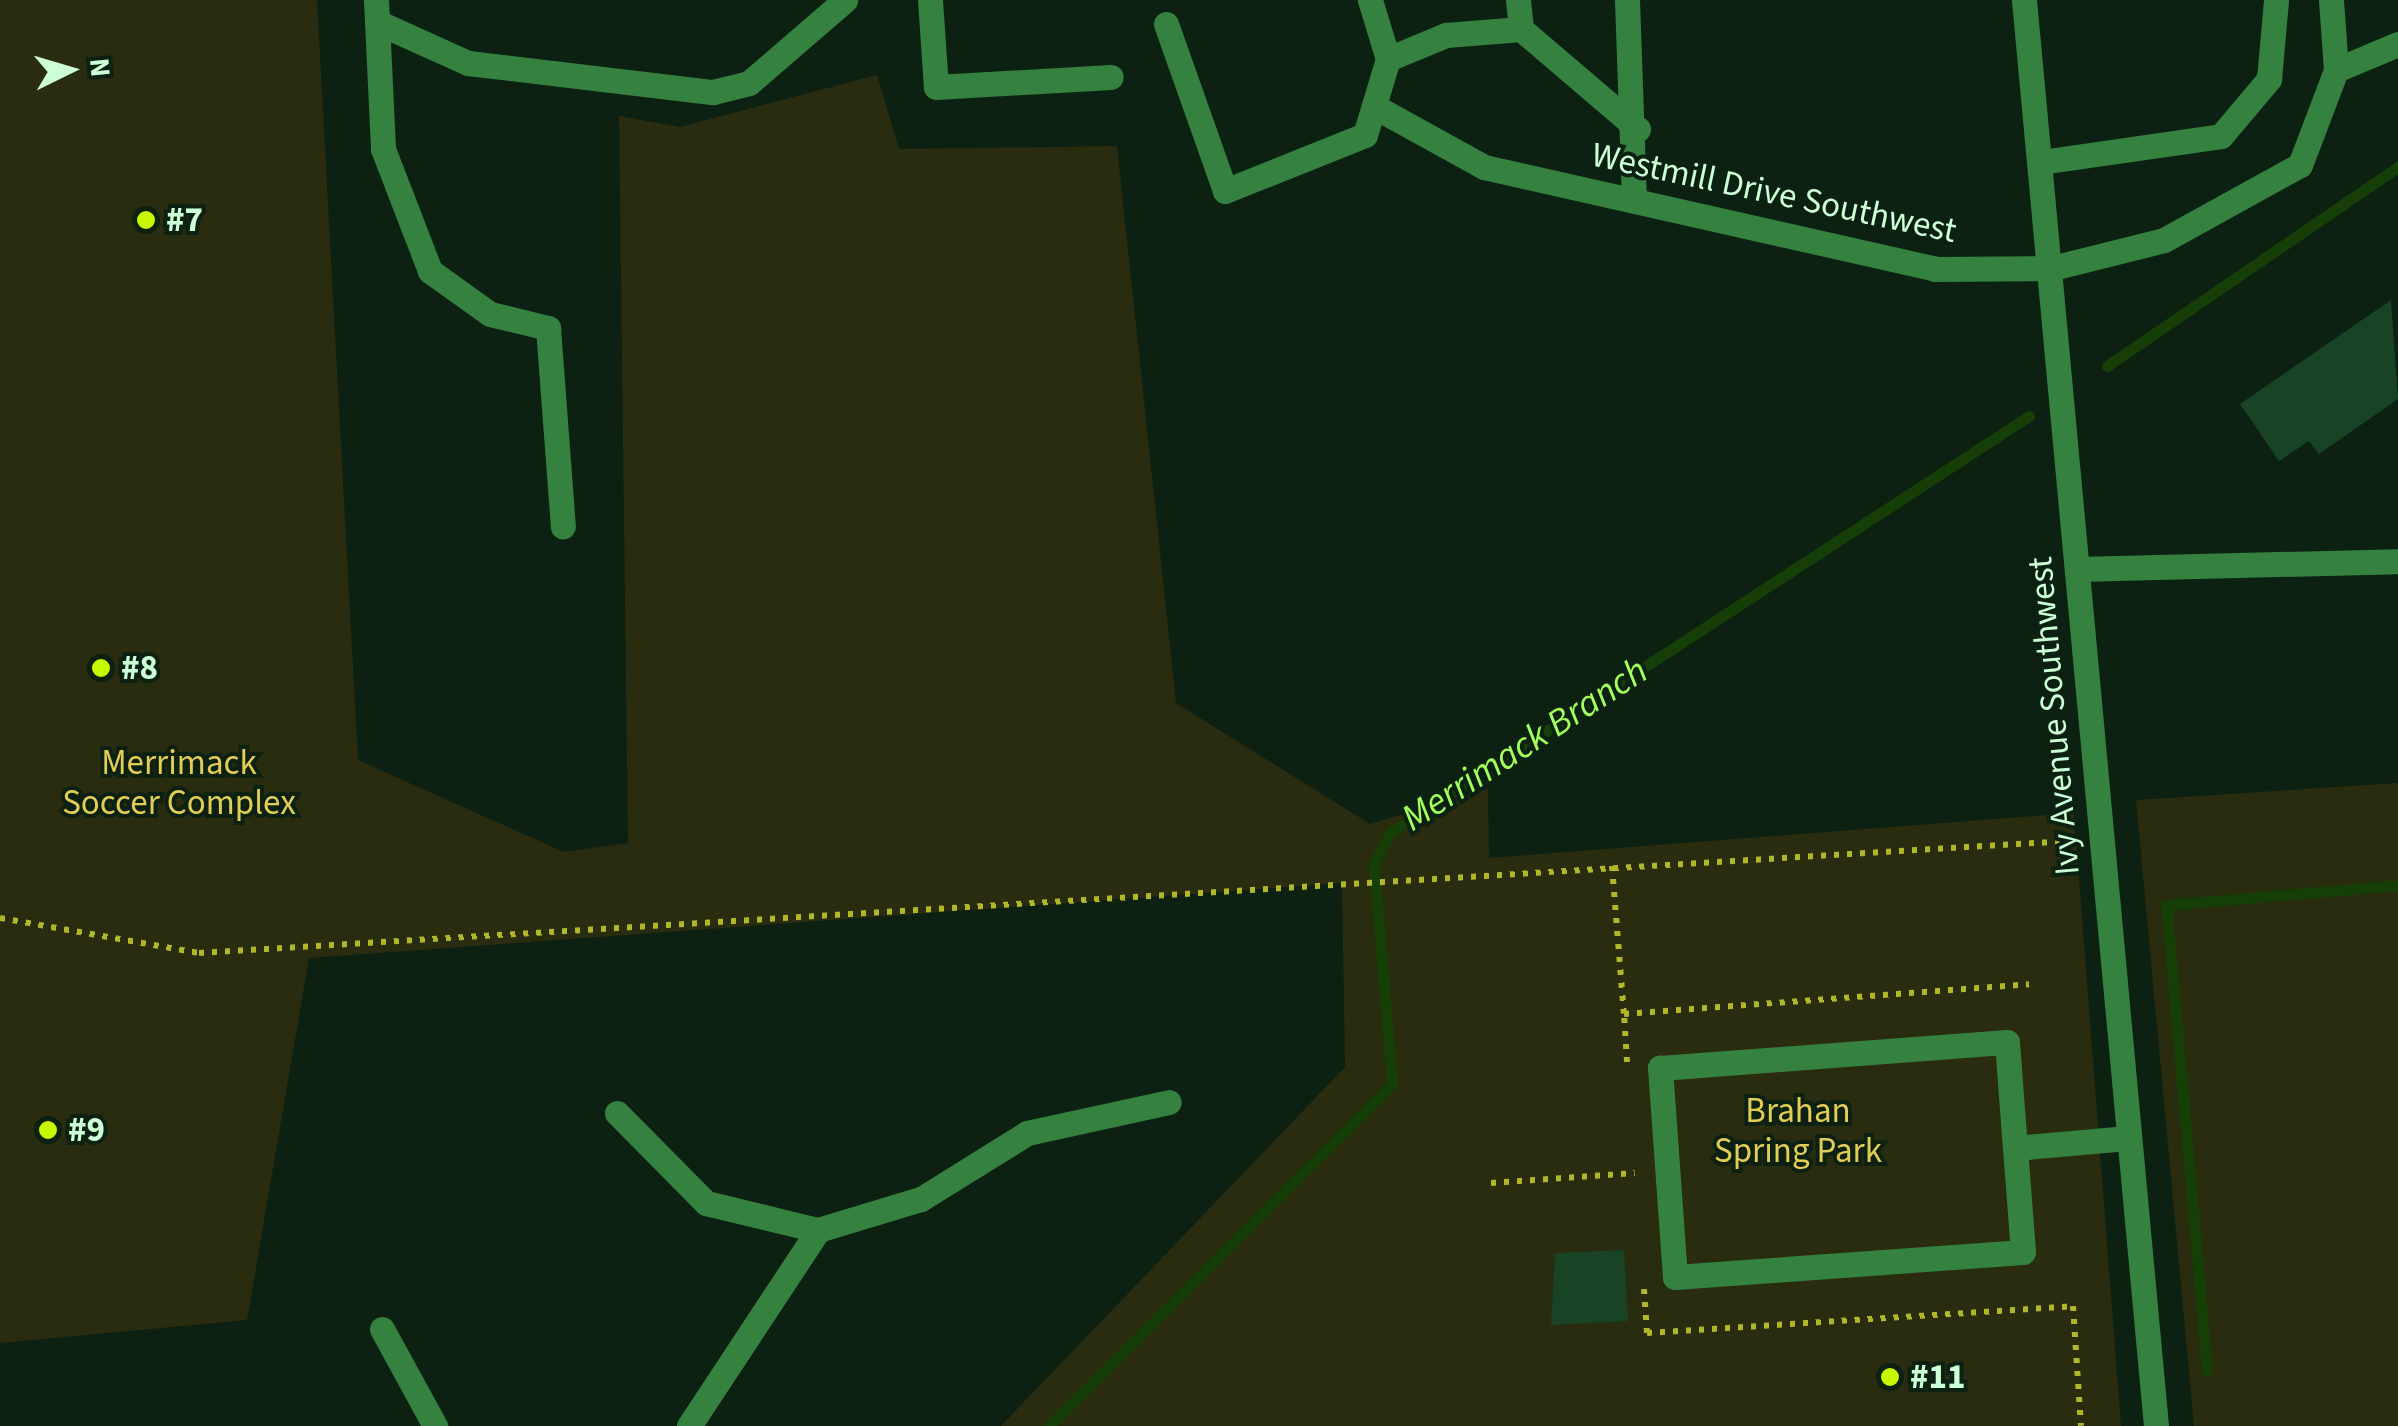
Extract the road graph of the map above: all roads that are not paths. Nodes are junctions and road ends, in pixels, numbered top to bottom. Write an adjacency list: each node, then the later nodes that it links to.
1 (844, 0): 9 (street)
2 (930, 0): 15 (street)
3 (1370, 0): 13 (street)
4 (1518, 0): 11 (street)
5 (1628, 0): 17 (street)
6 (2024, 0): 18 (street, Ivy Avenue Southwest)
7 (2276, 0): 18 (street)
8 (2331, 0): 14 (street)
9 (376, 11): 21 (street)
10 (1166, 24): 16 (street)
11 (1520, 29): 13 (street); 17 (street)
12 (2398, 44): 14 (street)
13 (1388, 59): 16 (street)
14 (2336, 70): 20 (street, Westmill Drive Southwest)
15 (1112, 77)
16 (1378, 109): 19 (street, Westmill Drive Southwest)
17 (1638, 129): 19 (street)
18 (2041, 162): 20 (street, Ivy Avenue Southwest)
19 (1634, 201): 20 (street, Westmill Drive Southwest)
20 (2052, 268): 23 (street, Ivy Avenue Southwest)
21 (563, 526)
22 (2398, 561): 23 (street)
23 (2077, 569): 26 (street, Ivy Avenue Southwest)
24 (1169, 1102): 28 (street)
25 (618, 1113): 28 (street)
26 (2128, 1138): 27 (street); 32 (street, Ivy Avenue Southwest)
27 (2016, 1148): 27 (street)
28 (818, 1230): 31 (street)
29 (382, 1328): 30 (street)
30 (435, 1426)
31 (689, 1426)
32 (2156, 1426)

